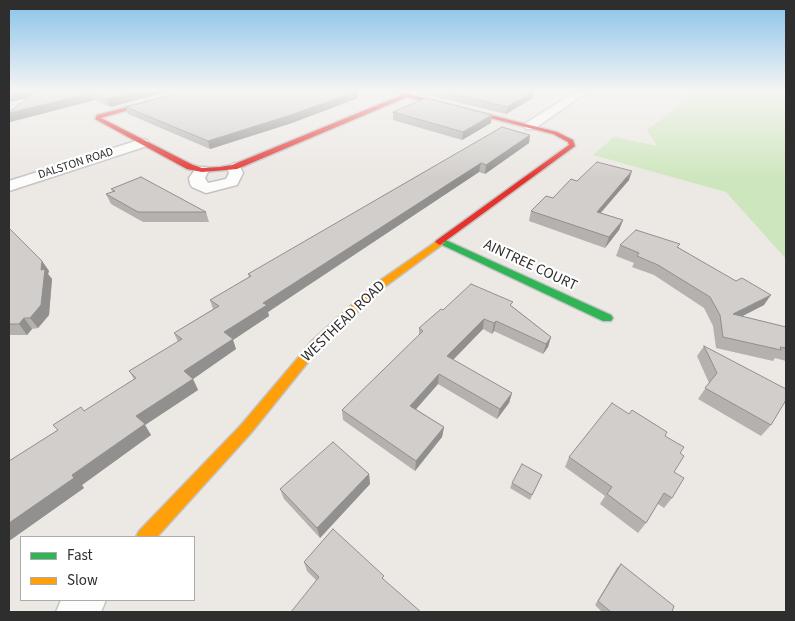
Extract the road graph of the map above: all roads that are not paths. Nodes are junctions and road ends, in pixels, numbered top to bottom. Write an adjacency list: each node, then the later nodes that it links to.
1 (102, 121): 6 (street)
2 (345, 121): 7 (street)
3 (510, 121): 5 (street)
4 (538, 121): 5 (street)
5 (530, 126): 10 (street, WESTHEAD ROAD)
6 (142, 142): 8 (street); 9 (street, DALSTON ROAD)
7 (234, 167): 8 (street)
8 (202, 170)
9 (9, 186)
10 (441, 240): 11 (street, AINTREE COURT); 12 (street, WESTHEAD ROAD)
11 (607, 318)
12 (146, 536)

